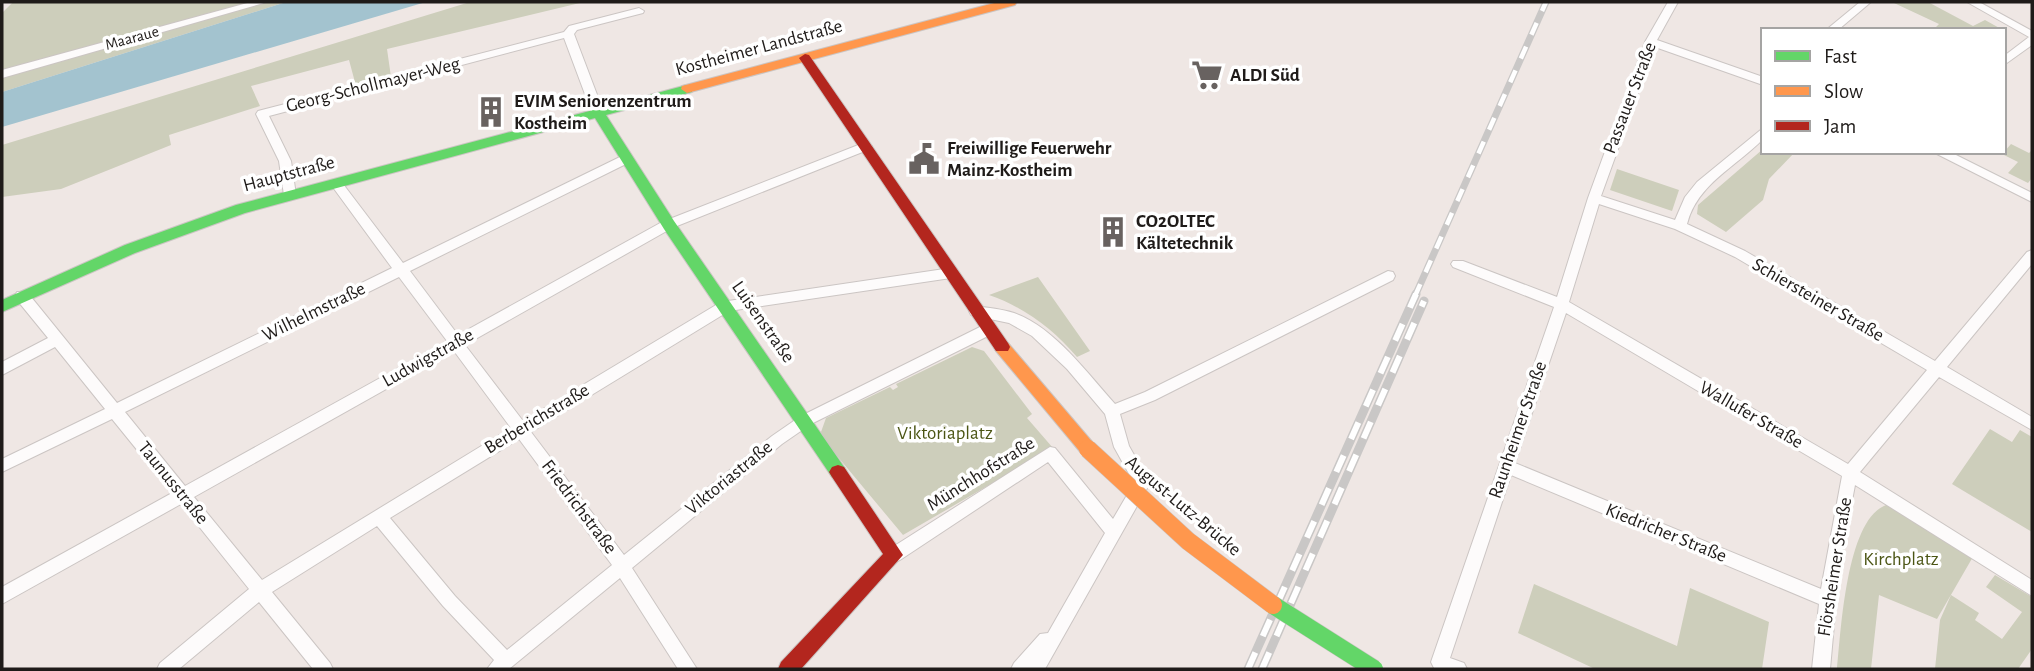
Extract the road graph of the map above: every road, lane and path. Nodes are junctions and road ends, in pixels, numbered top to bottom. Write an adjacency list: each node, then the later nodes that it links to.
1 (262, 2): 14 (street, Maaraue)
2 (1673, 2): 11 (street, Passauer Straße)
3 (1866, 2): 7 (street)
4 (1972, 2): 9 (street)
5 (1004, 3): 12 (street, Kostheimer Landstraße)
6 (639, 11): 8 (street, Georg-Schollmayer-Weg)
7 (1834, 28)
8 (568, 34): 16 (street); 22 (street, Georg-Schollmayer-Weg)
9 (2032, 34)
10 (2032, 40): 13 (street)
11 (1651, 42): 15 (street); 23 (street, Passauer Straße)
12 (805, 58): 16 (street, Kostheimer Landstraße); 18 (street, August-Lutz-Brücke)
13 (2006, 60)
14 (2, 74)
15 (1761, 80)
16 (598, 113): 20 (street, Luisenstraße); 21 (street, Hauptstraße)
17 (1761, 134): 26 (street)
18 (866, 146): 25 (street, Ludwigstraße); 30 (street, August-Lutz-Brücke)
19 (1943, 154): 24 (street)
20 (626, 159): 25 (street, Luisenstraße); 29 (street, Wilhelmstraße)
21 (336, 183): 22 (street, Hauptstraße); 29 (street, Friedrichstraße)
22 (290, 195): 32 (street, Hauptstraße)
23 (1594, 198): 26 (street, Schiersteiner Straße); 33 (street, Raunheimer Straße)
24 (2032, 198)
25 (667, 225): 35 (street, Luisenstraße); 39 (street, Ludwigstraße)
26 (1681, 226): 41 (street, Schiersteiner Straße)
27 (2032, 255): 41 (street, Flörsheimer Straße)
28 (1458, 264): 33 (street, Wallufer Straße)
29 (401, 270): 39 (street, Friedrichstraße); 42 (street, Wilhelmstraße)
30 (951, 272): 35 (street, Berberichstraße); 36 (street, August-Lutz-Brücke)
31 (1388, 276): 43 (street)
32 (22, 296): 34 (street, Hauptstraße); 38 (street, Taunusstraße)
33 (1562, 304): 48 (street, Raunheimer Straße); 49 (street, Wallufer Straße)
34 (2, 306)
35 (726, 306): 44 (street, Luisenstraße); 46 (street, Berberichstraße)
36 (976, 310): 37 (street, August-Lutz-Brücke); 43 (street)
37 (993, 334): 44 (street, Viktoriastraße); 67 (street, August-Lutz-Brücke, bridge)
38 (57, 339): 40 (street); 42 (street, Taunusstraße)
39 (455, 343): 46 (street, Friedrichstraße); 50 (street, Ludwigstraße)
40 (2, 369)
41 (1936, 369): 45 (street, Schiersteiner Straße); 49 (street, Flörsheimer Straße)
42 (114, 410): 47 (street, Wilhelmstraße); 50 (street, Taunusstraße)
43 (1112, 411): 52 (street)
44 (806, 420): 53 (street, Luisenstraße); 54 (street, Viktoriastraße)
45 (2032, 424)
46 (521, 429): 51 (street, Berberichstraße); 54 (street, Friedrichstraße)
47 (2, 466)
48 (1505, 467): 58 (street, Kiedricher Straße); 68 (street, Raunheimer Straße)
49 (1850, 474): 55 (street, Wallufer Straße); 58 (street, Flörsheimer Straße)
50 (183, 496): 56 (street, Taunusstraße); 57 (street, Ludwigstraße)
51 (381, 518): 56 (street, Berberichstraße); 60 (street)
52 (1113, 531): 53 (street, Münchhofstraße); 59 (street)
53 (894, 555): 64 (street, Münchhofstraße)
54 (621, 564): 60 (street, Viktoriastraße); 63 (street, Friedrichstraße)
55 (2032, 589)
56 (260, 591): 61 (street, Berberichstraße); 62 (street, Taunusstraße)
57 (2, 596)
58 (1828, 600): 69 (street, Flörsheimer Straße)
59 (1065, 617): 65 (street); 66 (street)
60 (501, 665)
61 (166, 669)
62 (324, 669)
63 (688, 669)
64 (788, 669)
65 (1020, 669)
66 (1036, 669)
67 (1374, 669)
68 (1458, 669)
69 (1821, 669)

